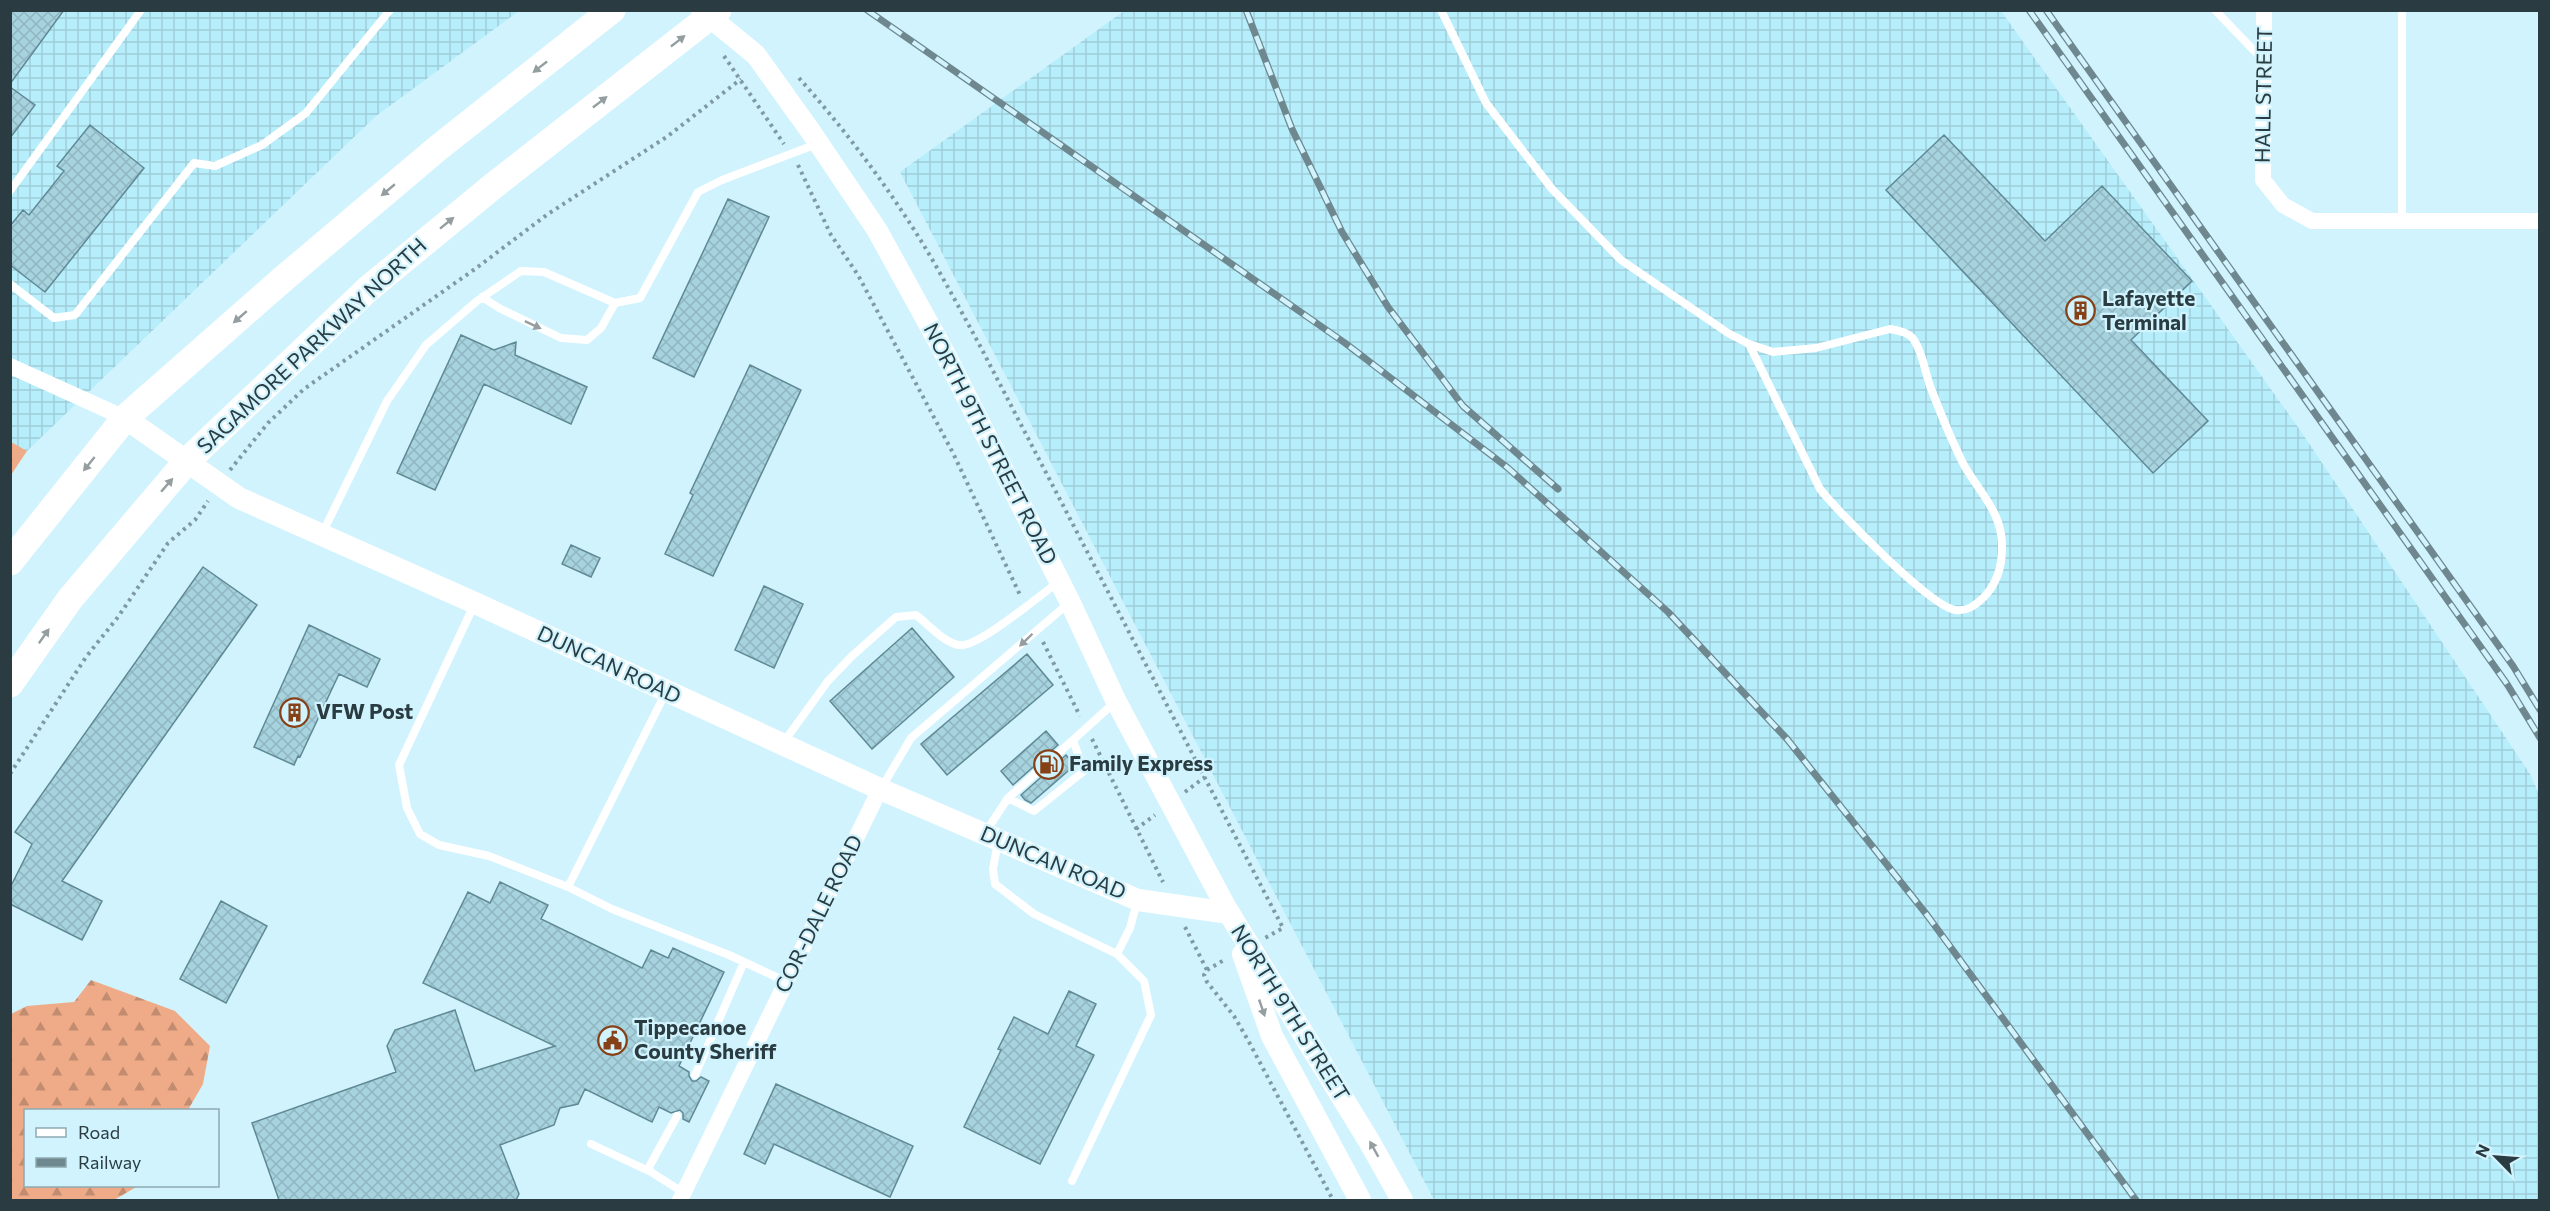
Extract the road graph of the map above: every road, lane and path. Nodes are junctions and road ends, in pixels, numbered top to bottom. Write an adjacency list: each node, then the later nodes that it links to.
1 (141, 10): 16 (lane)
2 (390, 10): 19 (lane)
3 (612, 10): 24 (highway, one-way to 24)
4 (700, 10): 14 (street, NORTH 9TH STREET ROAD)
5 (718, 10): 26 (highway, SAGAMORE PARKWAY NORTH, one-way to 5)
6 (1441, 10): 22 (lane)
7 (2216, 10): 11 (lane)
8 (2264, 10): 11 (street, HALL STREET)
9 (2402, 10): 17 (lane)
10 (719, 50): 13 (path)
11 (2265, 62): 17 (street, HALL STREET)
12 (798, 76): 49 (path)
13 (741, 79): 15 (path); 25 (path)
14 (819, 143): 15 (lane); 30 (street, NORTH 9TH STREET ROAD)
15 (791, 154): 21 (lane); 33 (path)
16 (10, 191)
17 (2402, 221): 18 (street)
18 (2540, 221)
19 (10, 284)
20 (482, 297): 21 (lane); 21 (lane, one-way to 21); 28 (lane)
21 (615, 303)
22 (1749, 345): 22 (lane)
23 (10, 366): 24 (street, DUNCAN ROAD)
24 (125, 418): 26 (main road, DUNCAN ROAD); 29 (highway, one-way to 29)
25 (240, 456)
26 (187, 461): 28 (main road, DUNCAN ROAD); 35 (highway, SAGAMORE PARKWAY NORTH, one-way to 26)
27 (195, 520): 41 (path)
28 (321, 535): 32 (main road, DUNCAN ROAD)
29 (10, 562)
30 (1060, 582): 31 (street, NORTH 9TH STREET ROAD); 33 (lane)
31 (1070, 602): 34 (lane); 37 (street, NORTH 9TH STREET ROAD)
32 (475, 603): 36 (main road, DUNCAN ROAD); 46 (lane)
33 (1025, 605): 40 (lane)
34 (1037, 629): 38 (path); 42 (lane, one-way to 42)
35 (10, 684)
36 (666, 691): 40 (main road, DUNCAN ROAD); 46 (lane)
37 (1116, 701): 38 (lane); 48 (street, NORTH 9TH STREET ROAD)
38 (1086, 728): 39 (lane); 44 (path)
39 (1074, 740): 43 (lane); 43 (lane)
40 (783, 743): 42 (main road, DUNCAN ROAD)
41 (10, 774)
42 (880, 789): 45 (main road, DUNCAN ROAD); 53 (street, COR-DALE ROAD)
43 (1008, 798): 45 (lane)
44 (1136, 828)
45 (992, 836): 47 (main road, DUNCAN ROAD); 50 (lane)
46 (568, 887): 51 (lane)
47 (1138, 900): 48 (main road, DUNCAN ROAD); 50 (lane)
48 (1229, 913): 61 (main road, NORTH 9TH STREET, one-way to 61); 62 (main road, NORTH 9TH STREET, one-way to 48)
49 (1283, 928)
50 (1118, 954): 58 (lane)
51 (744, 962): 53 (lane); 54 (lane)
52 (1207, 970): 60 (path)
53 (785, 981): 59 (street, COR-DALE ROAD)
54 (695, 1075)
55 (677, 1116): 57 (lane)
56 (591, 1144): 57 (lane)
57 (651, 1172): 59 (lane)
58 (1072, 1181)
59 (682, 1197)
60 (1333, 1200)
61 (1360, 1200)
62 (1402, 1200)

